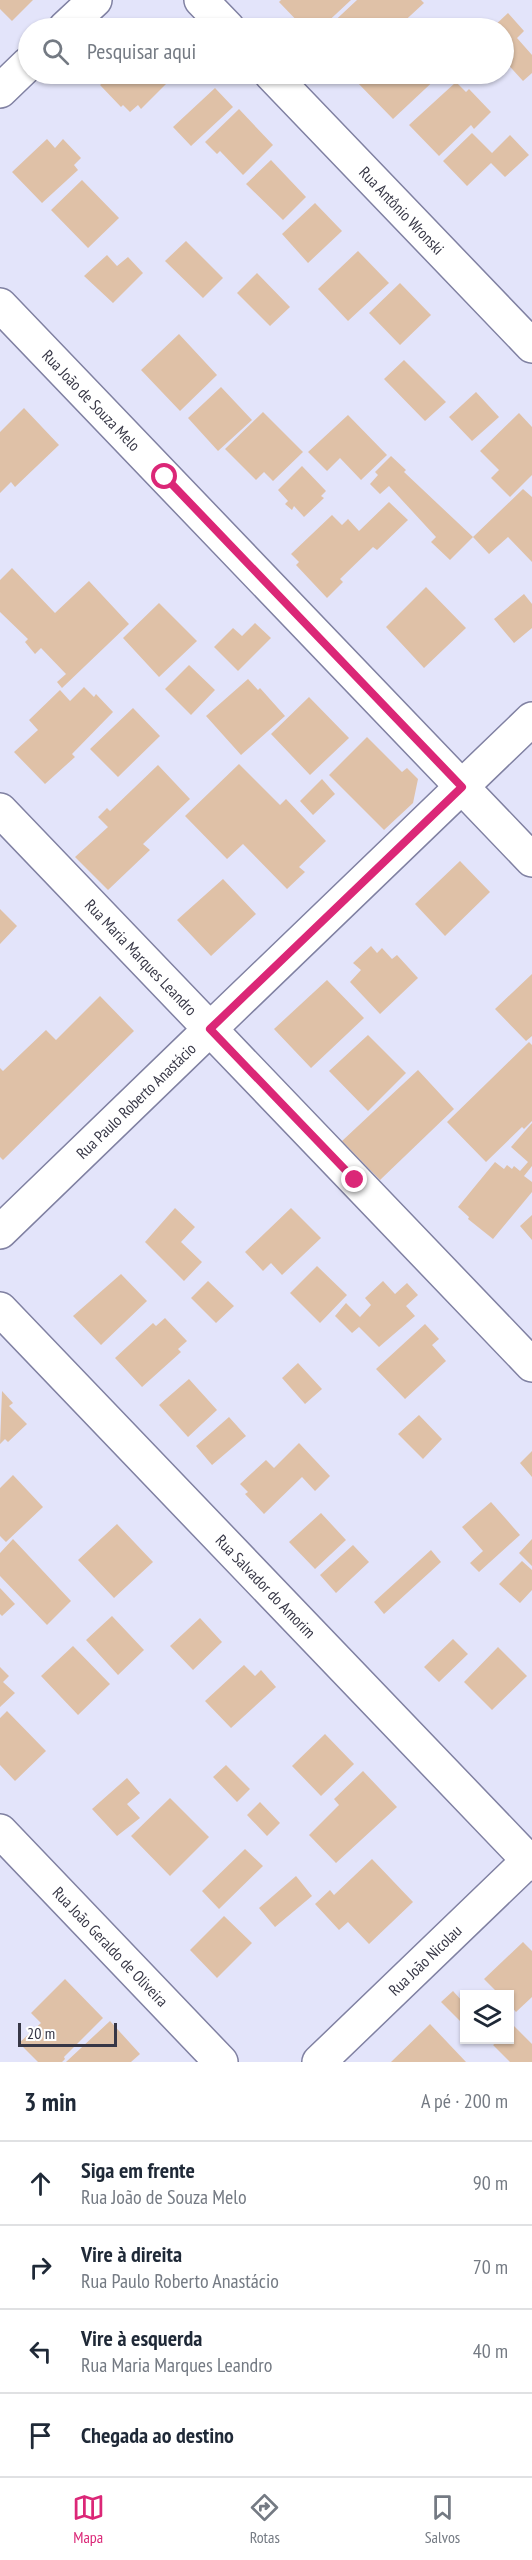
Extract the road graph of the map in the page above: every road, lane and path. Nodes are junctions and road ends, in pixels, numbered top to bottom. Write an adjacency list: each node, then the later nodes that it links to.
1 (95, 0): 3 (street)
2 (201, 0): 4 (street)
3 (76, 18)
4 (218, 18)
5 (18, 74): 7 (street)
6 (282, 84): 9 (street, Rua Antônio Wronski)
7 (0, 91)
8 (0, 304): 11 (street, Rua João de Souza Melo)
9 (532, 346)
10 (532, 719): 11 (street, Rua Paulo Roberto Anastácio)
11 (462, 787): 13 (street, Rua João de Souza Melo); 14 (street, Rua Paulo Roberto Anastácio)
12 (0, 810): 14 (street, Rua Maria Marques Leandro)
13 (532, 860)
14 (210, 1029): 15 (street, Rua Paulo Roberto Anastácio); 17 (street, Rua Maria Marques Leandro)
15 (0, 1232)
16 (0, 1309): 19 (street, Rua Salvador do Amorim)
17 (532, 1365)
18 (0, 1831): 20 (street, Rua João Geraldo de Oliveira)
19 (531, 1861): 21 (street, Rua João Nicolau)
20 (221, 2062)
21 (319, 2062)

